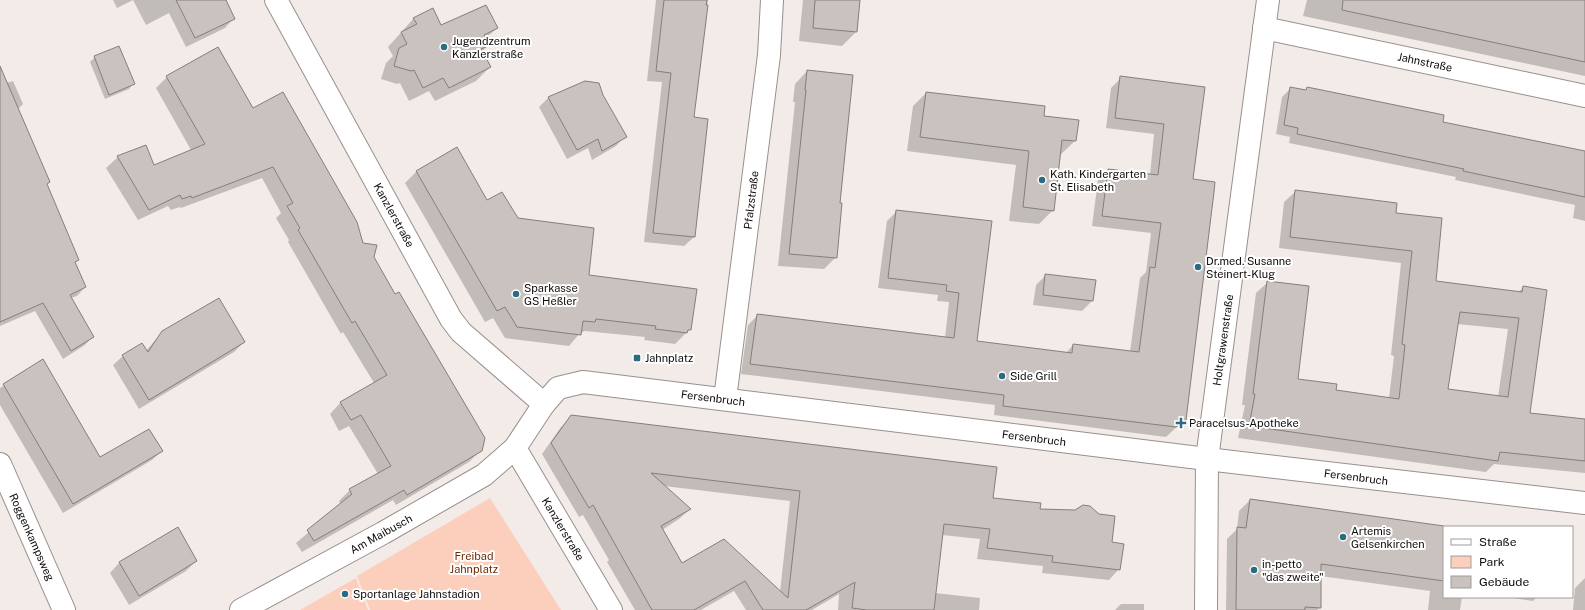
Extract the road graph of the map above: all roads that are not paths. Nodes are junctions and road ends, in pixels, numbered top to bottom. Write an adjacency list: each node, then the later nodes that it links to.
1 (276, 0): 7 (street, Kanzlerstraße)
2 (772, 0): 6 (street, Pfalzstraße)
3 (1268, 0): 4 (street, Holtgrawenstraße)
4 (1264, 28): 5 (street, Jahnstraße); 9 (street, Holtgrawenstraße)
5 (1585, 96)
6 (725, 399): 7 (street, Fersenbruch); 9 (street, Fersenbruch)
7 (544, 404): 8 (street, Fersenbruch)
8 (515, 448): 13 (street, Am Maibusch); 14 (street, Kanzlerstraße)
9 (1207, 459): 11 (street, Fersenbruch); 15 (street, Holtgrawenstraße)
10 (0, 464): 12 (street, Roggenkampsweg)
11 (1585, 503)
12 (64, 610)
13 (241, 610)
14 (610, 610)
15 (1206, 610)

